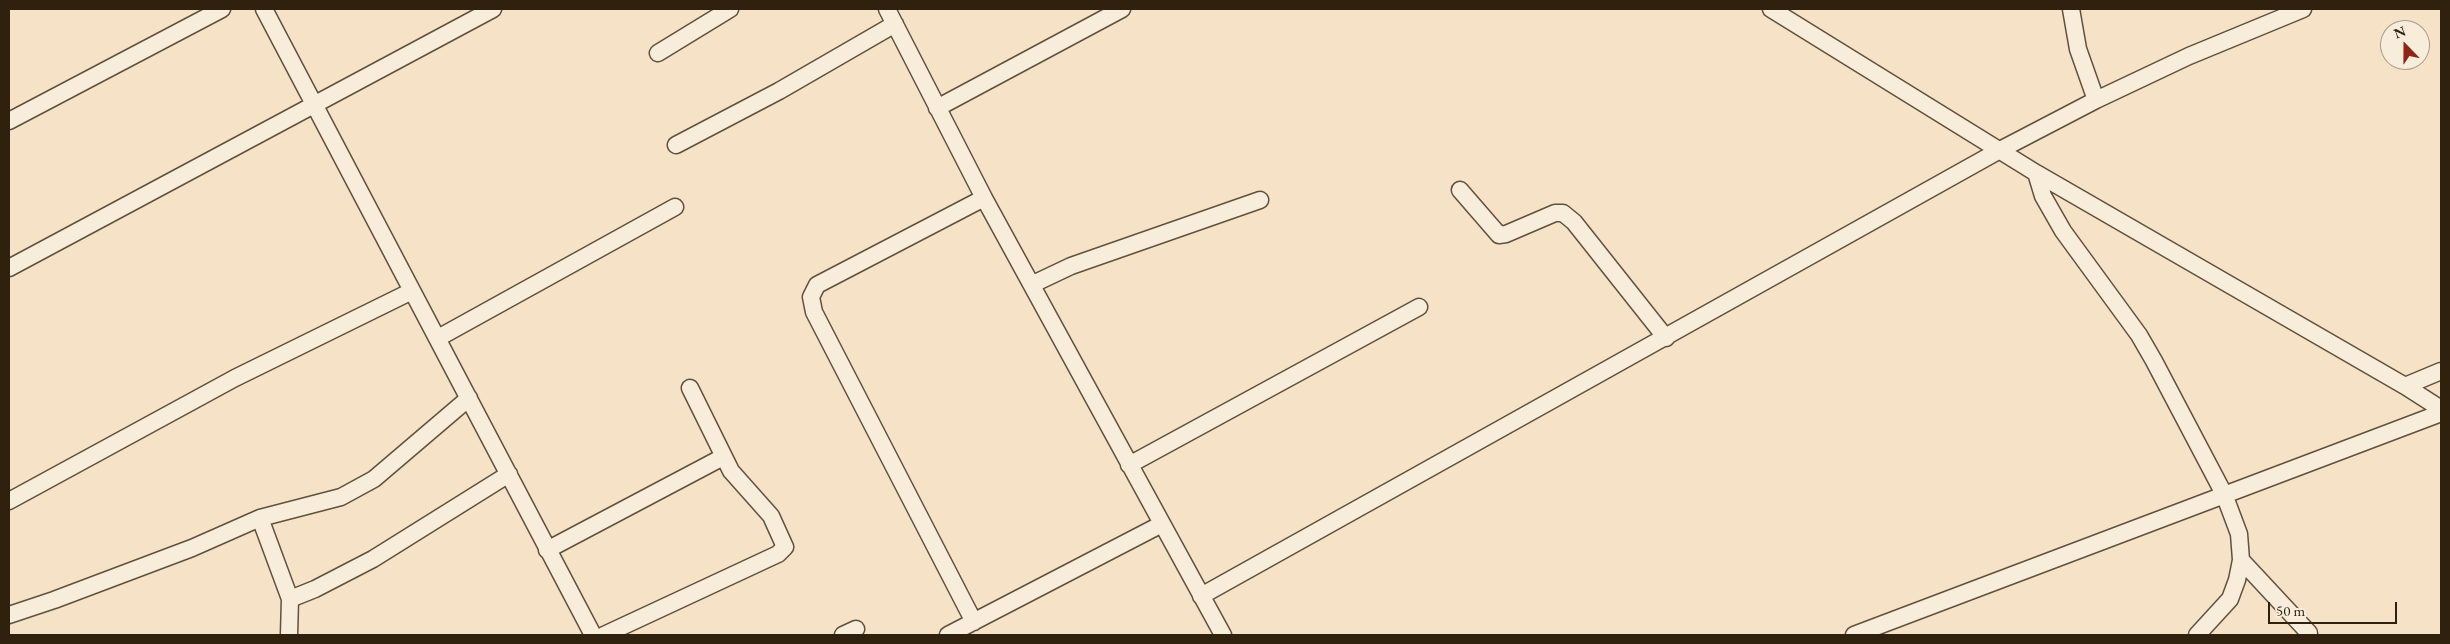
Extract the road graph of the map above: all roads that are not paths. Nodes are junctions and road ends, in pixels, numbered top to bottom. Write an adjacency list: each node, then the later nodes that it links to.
1 (222, 9): 15 (street)
2 (264, 9): 13 (street)
3 (493, 9): 13 (street)
4 (730, 9): 11 (street)
5 (887, 9): 10 (street)
6 (1122, 9): 14 (street)
7 (1771, 9): 17 (street)
8 (2071, 9): 12 (street)
9 (2303, 9): 12 (street)
10 (895, 24): 14 (street); 16 (street)
11 (658, 53)
12 (2096, 100): 17 (street)
13 (315, 106): 23 (street); 25 (street)
14 (937, 108): 20 (street)
15 (9, 121)
16 (676, 145)
17 (2000, 150): 18 (street); 28 (street)
18 (2036, 173): 30 (street); 37 (street)
19 (1460, 190): 28 (street)
20 (984, 198): 24 (street); 46 (street)
21 (1260, 200): 24 (street)
22 (675, 207): 27 (street)
23 (9, 268)
24 (1033, 284): 35 (street)
25 (412, 291): 27 (street); 38 (street)
26 (1419, 306): 35 (street)
27 (438, 338): 32 (street)
28 (1666, 338): 43 (street)
29 (2441, 371): 30 (street)
30 (2405, 386): 33 (street)
31 (690, 388): 34 (street)
32 (469, 398): 36 (street); 39 (street)
33 (2441, 411): 37 (street)
34 (723, 457): 41 (street); 50 (street)
35 (1130, 465): 40 (street)
36 (509, 474): 41 (street); 44 (street)
37 (2224, 494): 42 (street); 53 (street)
38 (9, 501)
39 (260, 518): 44 (street); 45 (street)
40 (1160, 525): 43 (street); 46 (street)
41 (547, 550): 49 (street)
42 (2241, 560): 47 (street); 54 (street)
43 (1201, 596): 52 (street)
44 (290, 599): 48 (street)
45 (9, 615)
46 (974, 622): 51 (street)
47 (2309, 633)
48 (289, 635)
49 (593, 635)
50 (604, 635)
51 (948, 635)
52 (1223, 635)
53 (1854, 635)
54 (2197, 635)

